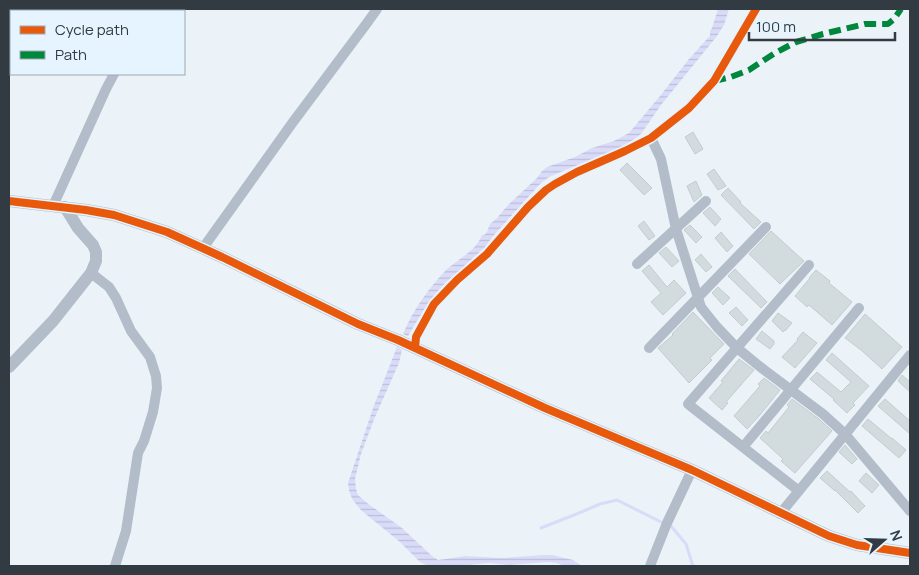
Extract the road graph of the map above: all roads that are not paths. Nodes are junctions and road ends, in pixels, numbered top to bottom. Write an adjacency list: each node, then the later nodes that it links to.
1 (377, 9): 10 (street)
2 (756, 9): 4 (street)
3 (113, 75): 7 (street)
4 (651, 138): 9 (street); 16 (street)
5 (9, 201): 7 (street)
6 (706, 201): 9 (street)
7 (59, 206): 10 (street); 13 (street)
8 (766, 227): 14 (street)
9 (676, 229): 11 (street); 14 (street)
10 (203, 248): 16 (street)
11 (637, 264)
12 (809, 265): 18 (street)
13 (91, 273): 20 (street); 29 (street)
14 (698, 298): 17 (street); 18 (street)
15 (860, 308): 21 (street)
16 (407, 345): 24 (street)
17 (649, 348)
18 (737, 348): 21 (street); 23 (street)
19 (910, 355): 22 (street)
20 (9, 367)
21 (791, 390): 22 (street); 23 (street)
22 (845, 434): 25 (street); 26 (street)
23 (743, 447): 25 (street)
24 (692, 470): 27 (street); 30 (street)
25 (799, 491): 27 (street)
26 (910, 511)
27 (780, 514): 28 (street)
28 (910, 553)
29 (115, 566)
30 (650, 566)

